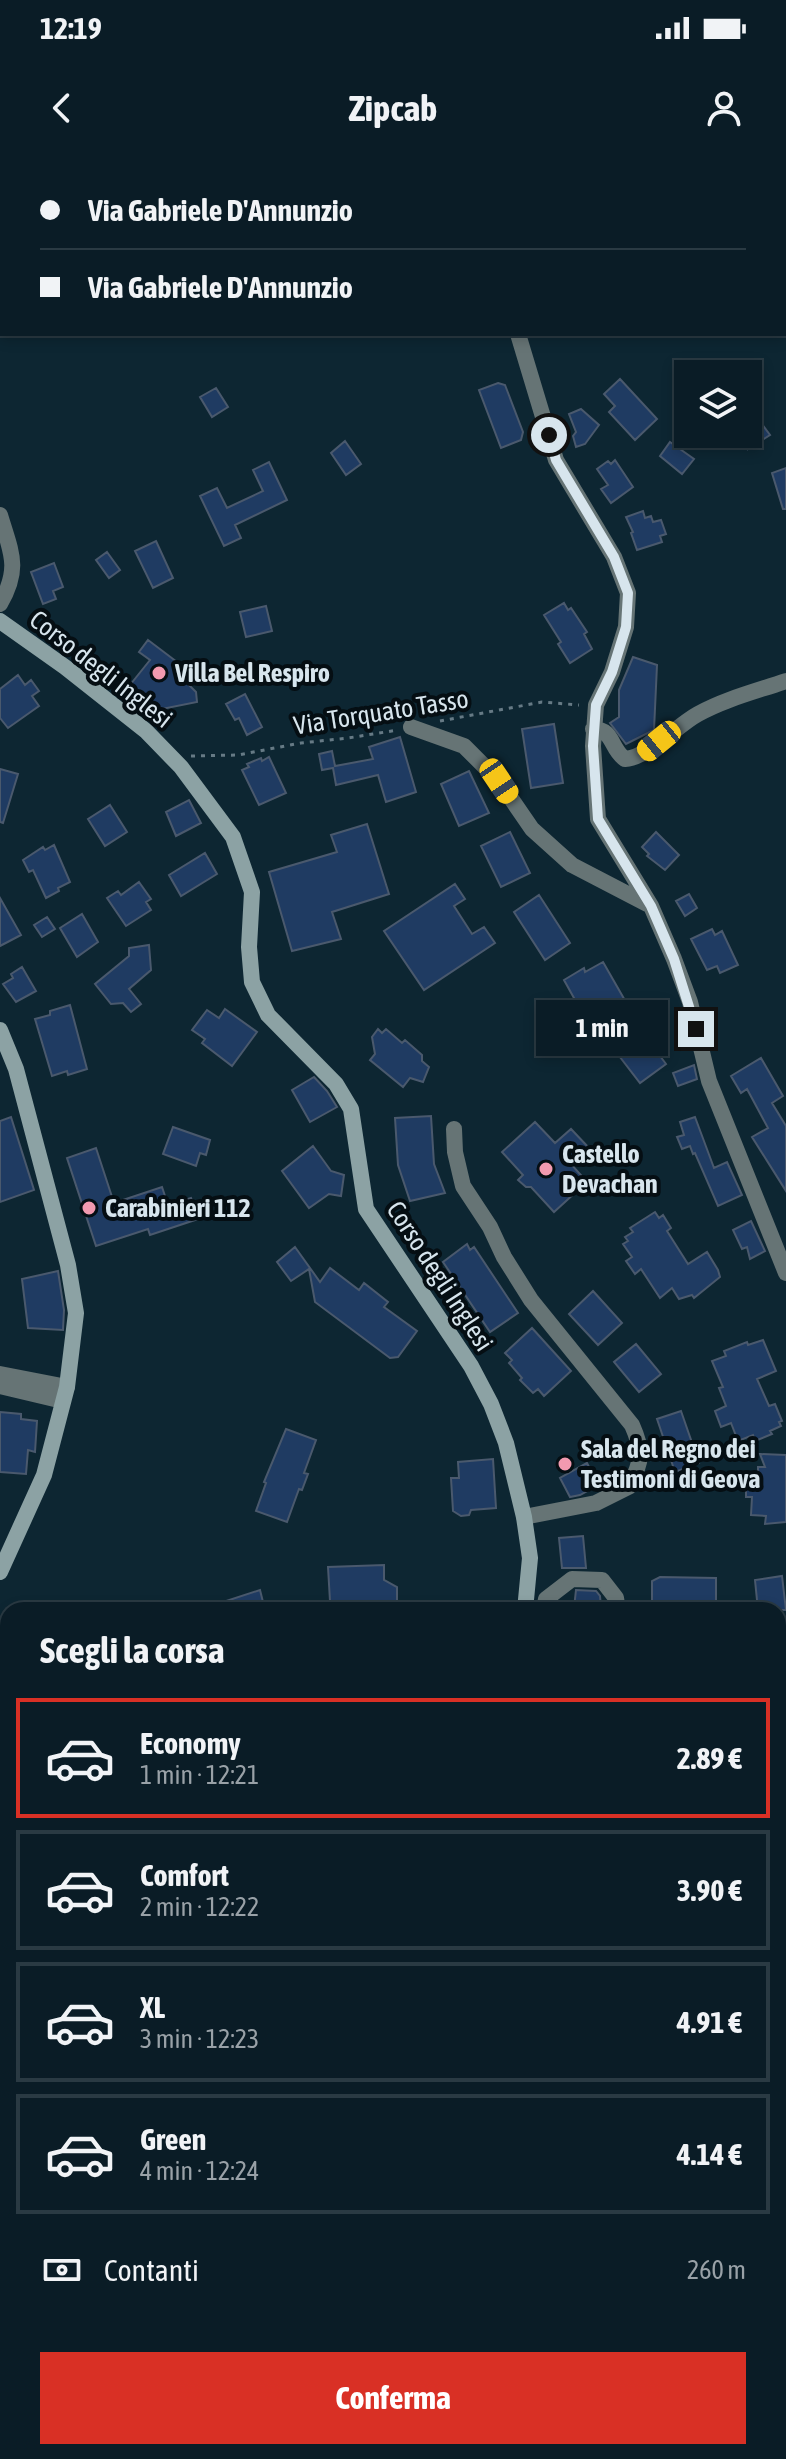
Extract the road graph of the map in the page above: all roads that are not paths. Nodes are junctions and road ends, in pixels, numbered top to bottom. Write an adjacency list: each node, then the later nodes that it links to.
1 (519, 336): 7 (street)
2 (0, 515): 3 (street)
3 (0, 604)
4 (0, 621): 15 (main road, Corso degli Inglesi)
5 (786, 681): 7 (street)
6 (411, 727): 8 (street)
7 (593, 729): 8 (street)
8 (651, 906): 11 (street)
9 (0, 1030): 14 (main road)
10 (454, 1129): 15 (street)
11 (786, 1273)
12 (0, 1374): 14 (street)
13 (0, 1386): 14 (street)
14 (65, 1394): 16 (main road)
15 (524, 1517): 17 (main road, Corso degli Inglesi)
16 (0, 1572)
17 (526, 1602)
18 (545, 1602): 19 (street)
19 (617, 1602)

